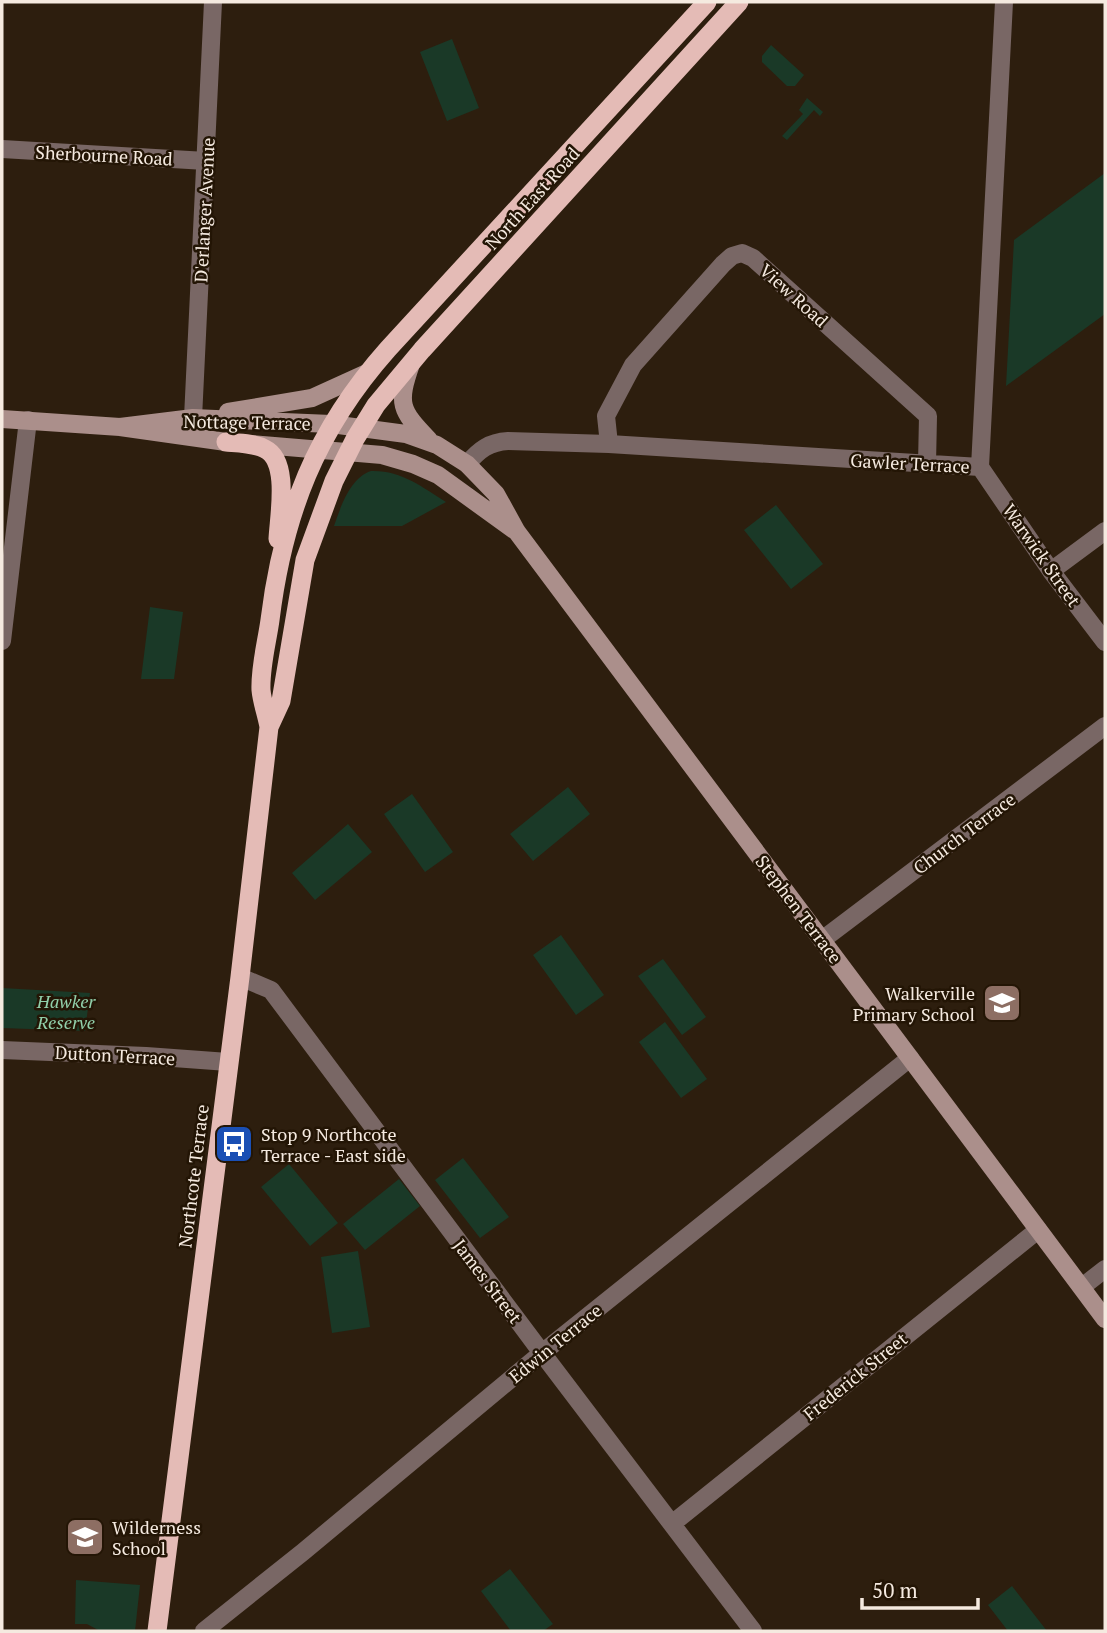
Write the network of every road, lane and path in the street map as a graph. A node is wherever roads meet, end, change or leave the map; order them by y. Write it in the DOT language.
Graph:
graph roads {
  1 [pos="213,2"];
  2 [pos="707,2"];
  3 [pos="739,2"];
  4 [pos="1004,2"];
  5 [pos="2,149"];
  6 [pos="206,161"];
  7 [pos="411,363"];
  8 [pos="367,373"];
  9 [pos="193,418"];
  10 [pos="2,419"];
  11 [pos="28,421"];
  12 [pos="331,424"];
  13 [pos="120,427"];
  14 [pos="362,428"];
  15 [pos="226,442"];
  16 [pos="432,443"];
  17 [pos="609,444"];
  18 [pos="318,448"];
  19 [pos="348,451"];
  20 [pos="467,464"];
  21 [pos="927,464"];
  22 [pos="980,467"];
  23 [pos="1105,531"];
  24 [pos="517,532"];
  25 [pos="277,568"];
  26 [pos="1051,571"];
  27 [pos="2,641"];
  28 [pos="1105,642"];
  29 [pos="1105,726"];
  30 [pos="269,727"];
  31 [pos="822,940"];
  32 [pos="240,977"];
  33 [pos="2,1050"];
  34 [pos="910,1058"];
  35 [pos="228,1062"];
  36 [pos="1038,1230"];
  37 [pos="1105,1269"];
  38 [pos="1082,1287"];
  39 [pos="1105,1319"];
  40 [pos="542,1353"];
  41 [pos="673,1523"];
  42 [pos="157,1631"];
  43 [pos="204,1631"];
  44 [pos="753,1631"];
  1 -- 6 [label="street, D'erlanger Avenue"];
  2 -- 8 [label="highway, North East Road"];
  3 -- 7 [label="highway, North East Road"];
  4 -- 22 [label="street, Gawler Terrace"];
  5 -- 6 [label="street, Sherbourne Road"];
  6 -- 9 [label="street, D'erlanger Avenue"];
  7 -- 14 [label="highway, North East Road"];
  7 -- 16 [label="main road"];
  8 -- 9 [label="main road"];
  8 -- 12 [label="highway, North East Road"];
  9 -- 12 [label="main road, Nottage Terrace"];
  9 -- 13 [label="main road, Nottage Terrace"];
  10 -- 11 [label="main road, Nottage Terrace"];
  11 -- 13 [label="main road, Nottage Terrace"];
  11 -- 27 [label="street"];
  12 -- 14 [label="main road, Nottage Terrace"];
  12 -- 18 [label="highway, North East Road"];
  13 -- 15 [label="main road, Nottage Terrace"];
  14 -- 16 [label="main road, Stephen Terrace"];
  14 -- 19 [label="highway, North East Road"];
  15 -- 18 [label="main road, Nottage Terrace"];
  15 -- 25 [label="highway"];
  16 -- 20 [label="main road, Stephen Terrace"];
  17 -- 20 [label="street, Gawler Terrace"];
  17 -- 21 [label="street, Gawler Terrace"];
  17 -- 21 [label="street, View Road"];
  18 -- 19 [label="main road, Nottage Terrace"];
  18 -- 25 [label="highway, Northcote Terrace"];
  19 -- 24 [label="main road, Stephen Terrace"];
  19 -- 30 [label="highway, Northcote Terrace"];
  20 -- 24 [label="main road, Stephen Terrace"];
  21 -- 22 [label="street, Gawler Terrace"];
  22 -- 26 [label="street, Warwick Street"];
  23 -- 26 [label="street"];
  24 -- 31 [label="main road, Stephen Terrace"];
  25 -- 30 [label="highway, Northcote Terrace"];
  26 -- 28 [label="street, Warwick Street"];
  29 -- 31 [label="street, Church Terrace"];
  30 -- 32 [label="highway, Northcote Terrace"];
  31 -- 34 [label="main road, Stephen Terrace"];
  32 -- 35 [label="highway, Northcote Terrace"];
  32 -- 40 [label="street, James Street"];
  33 -- 35 [label="street, Dutton Terrace"];
  34 -- 36 [label="main road, Stephen Terrace"];
  34 -- 40 [label="street, Edwin Terrace"];
  35 -- 42 [label="highway, Northcote Terrace"];
  36 -- 38 [label="main road, Stephen Terrace"];
  36 -- 41 [label="street, Frederick Street"];
  37 -- 38 [label="street"];
  38 -- 39 [label="main road, Stephen Terrace"];
  40 -- 41 [label="street, James Street"];
  40 -- 43 [label="street, Edwin Terrace"];
  41 -- 44 [label="street, James Street"];
}
